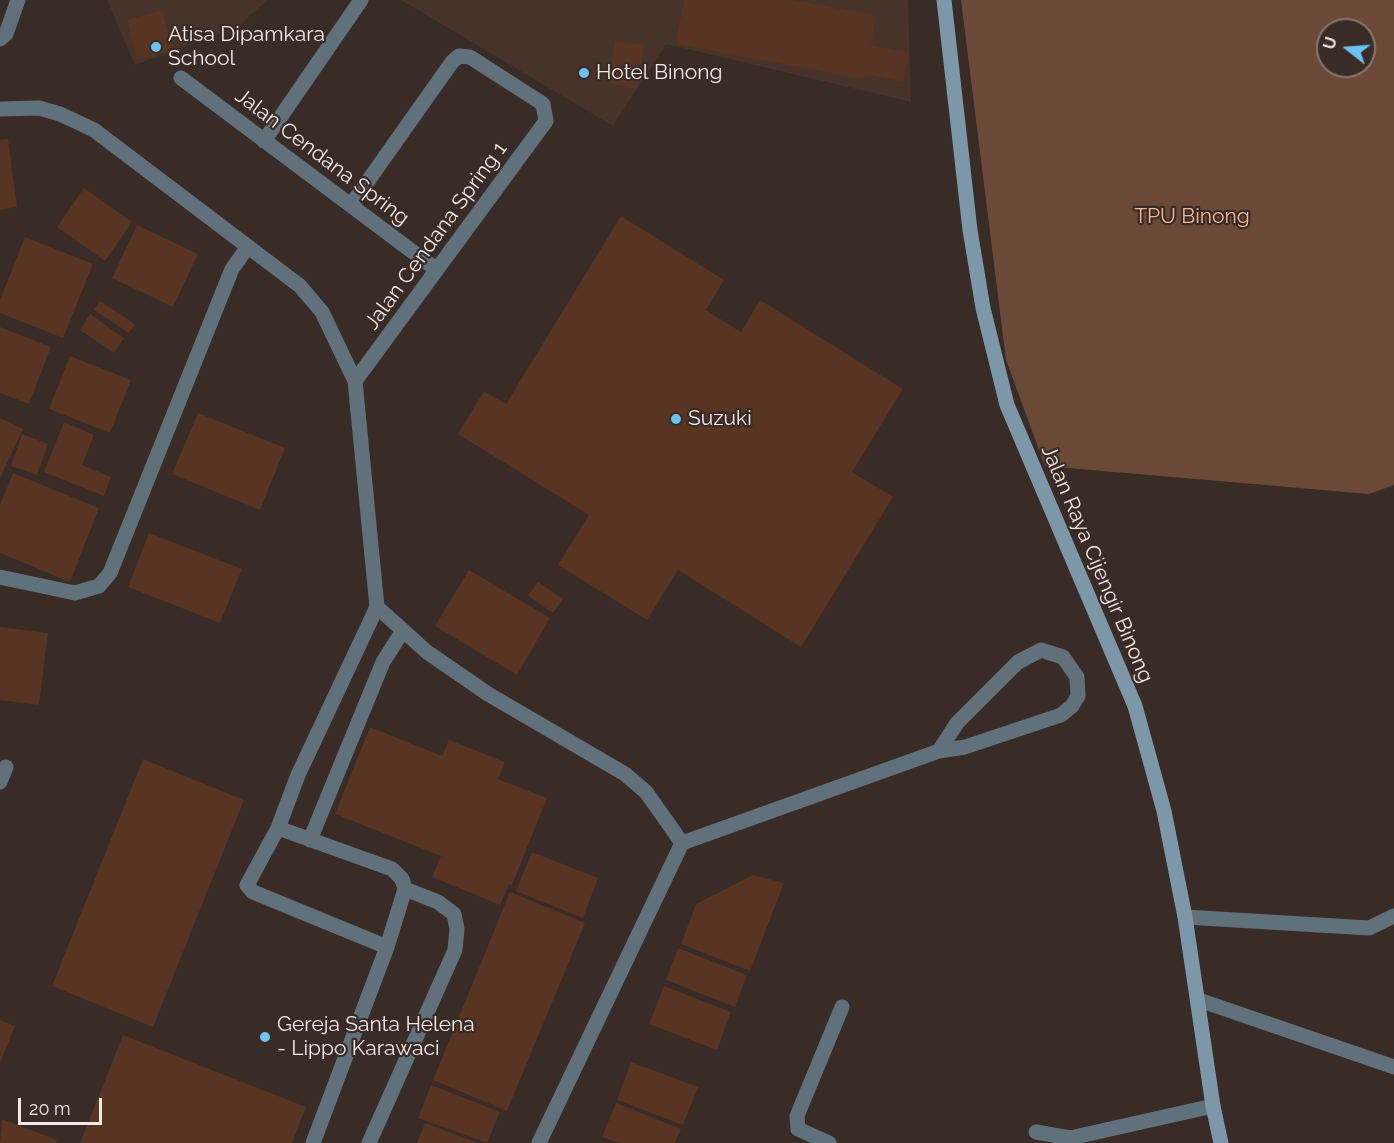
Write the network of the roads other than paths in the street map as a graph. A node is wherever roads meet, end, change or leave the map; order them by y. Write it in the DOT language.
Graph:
graph roads {
  1 [pos="18,0"];
  2 [pos="361,0"];
  3 [pos="944,0"];
  4 [pos="0,39"];
  5 [pos="181,78"];
  6 [pos="0,109"];
  7 [pos="264,141"];
  8 [pos="351,205"];
  9 [pos="248,248"];
  10 [pos="437,270"];
  11 [pos="355,381"];
  12 [pos="0,577"];
  13 [pos="377,607"];
  14 [pos="402,632"];
  15 [pos="939,752"];
  16 [pos="6,767"];
  17 [pos="0,782"];
  18 [pos="278,828"];
  19 [pos="310,840"];
  20 [pos="682,843"];
  21 [pos="405,889"];
  22 [pos="1394,916"];
  23 [pos="1185,918"];
  24 [pos="387,947"];
  25 [pos="1199,1000"];
  26 [pos="842,1007"];
  27 [pos="1394,1066"];
  28 [pos="1213,1106"];
  29 [pos="1036,1132"];
  30 [pos="313,1143"];
  31 [pos="369,1143"];
  32 [pos="539,1143"];
  33 [pos="829,1143"];
  34 [pos="1221,1143"];
  1 -- 4 [label="street"];
  2 -- 7 [label="street"];
  3 -- 23 [label="street, Jalan Raya Cijengir Binong"];
  5 -- 7 [label="street, Jalan Cendana Spring"];
  6 -- 9 [label="street"];
  7 -- 8 [label="street, Jalan Cendana Spring"];
  8 -- 10 [label="street, Jalan Cendana Spring"];
  8 -- 10 [label="street, Jalan Cendana Spring 1"];
  9 -- 11 [label="street"];
  9 -- 12 [label="street"];
  10 -- 11 [label="street, Jalan Cendana Spring 1"];
  11 -- 13 [label="street"];
  13 -- 14 [label="street"];
  13 -- 18 [label="street"];
  14 -- 19 [label="street"];
  14 -- 20 [label="street"];
  15 -- 15 [label="street"];
  15 -- 20 [label="street"];
  16 -- 17 [label="street"];
  18 -- 19 [label="street"];
  18 -- 24 [label="street"];
  19 -- 21 [label="street"];
  20 -- 32 [label="street"];
  21 -- 24 [label="street"];
  21 -- 31 [label="street"];
  22 -- 23 [label="street"];
  23 -- 25 [label="street, Jalan Raya Cijengir Binong"];
  24 -- 30 [label="street"];
  25 -- 27 [label="street"];
  25 -- 28 [label="street, Jalan Raya Cijengir Binong"];
  26 -- 33 [label="street"];
  28 -- 29 [label="street"];
  28 -- 34 [label="street, Jalan Raya Cijengir Binong"];
}
